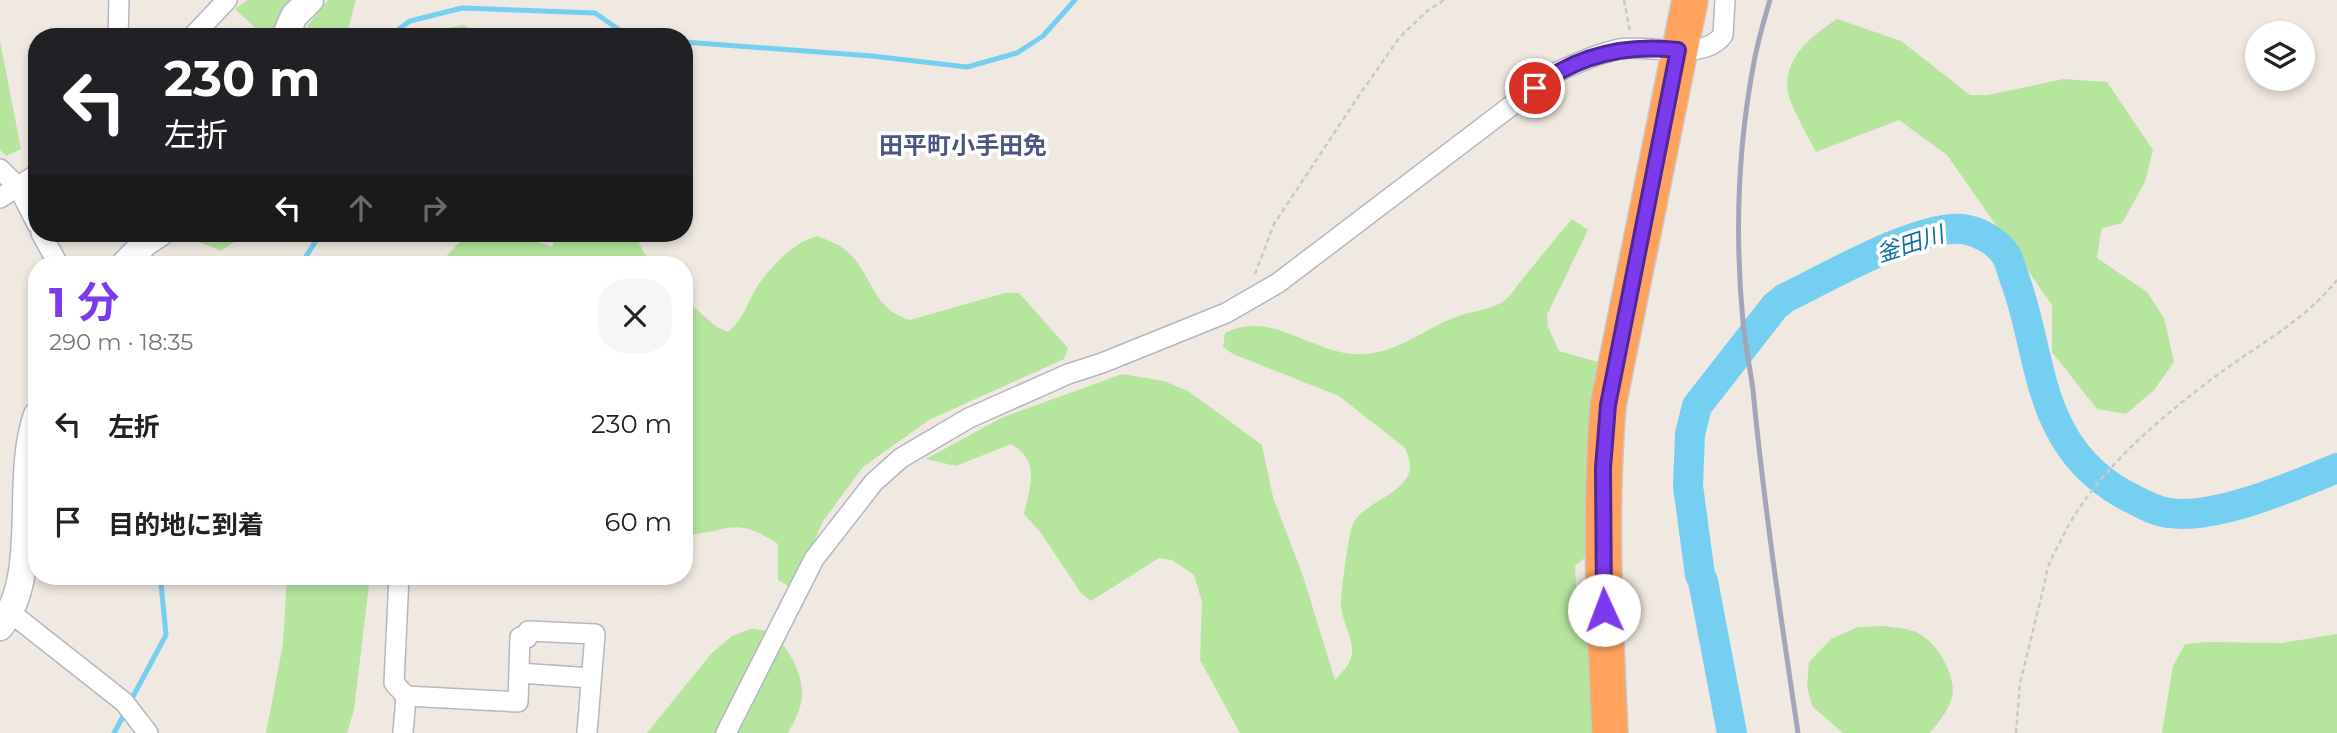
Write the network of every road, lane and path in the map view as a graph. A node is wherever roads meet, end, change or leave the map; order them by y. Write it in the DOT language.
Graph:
graph roads {
  1 [pos="119,0"];
  2 [pos="227,0"];
  3 [pos="310,0"];
  4 [pos="1444,0"];
  5 [pos="1624,0"];
  6 [pos="1689,0"];
  7 [pos="1725,0"];
  8 [pos="117,28"];
  9 [pos="201,28"];
  10 [pos="289,28"];
  11 [pos="1634,48"];
  12 [pos="1678,50"];
  13 [pos="0,169"];
  14 [pos="28,180"];
  15 [pos="18,187"];
  16 [pos="0,198"];
  17 [pos="28,206"];
  18 [pos="146,242"];
  19 [pos="133,256"];
  20 [pos="2337,280"];
  21 [pos="1244,303"];
  22 [pos="28,457"];
  23 [pos="399,585"];
  24 [pos="5,620"];
  25 [pos="519,673"];
  26 [pos="592,678"];
  27 [pos="405,696"];
  28 [pos="148,733"];
  29 [pos="403,733"];
  30 [pos="587,733"];
  31 [pos="726,733"];
  32 [pos="1610,733"];
  33 [pos="2016,733"];
  1 -- 8 [label="street"];
  2 -- 9 [label="street"];
  3 -- 10 [label="main road"];
  4 -- 21 [label="path"];
  5 -- 11 [label="path"];
  6 -- 12 [label="highway"];
  7 -- 12 [label="street"];
  11 -- 12 [label="street"];
  11 -- 21 [label="street"];
  12 -- 32 [label="highway"];
  13 -- 15 [label="street"];
  14 -- 15 [label="street"];
  15 -- 16 [label="street"];
  15 -- 17 [label="street"];
  18 -- 19 [label="main road"];
  20 -- 33 [label="path"];
  21 -- 31 [label="street"];
  22 -- 24 [label="main road"];
  23 -- 27 [label="street"];
  24 -- 28 [label="street"];
  25 -- 26 [label="street"];
  25 -- 26 [label="street"];
  25 -- 27 [label="street"];
  26 -- 30 [label="street"];
  27 -- 29 [label="street"];
}
